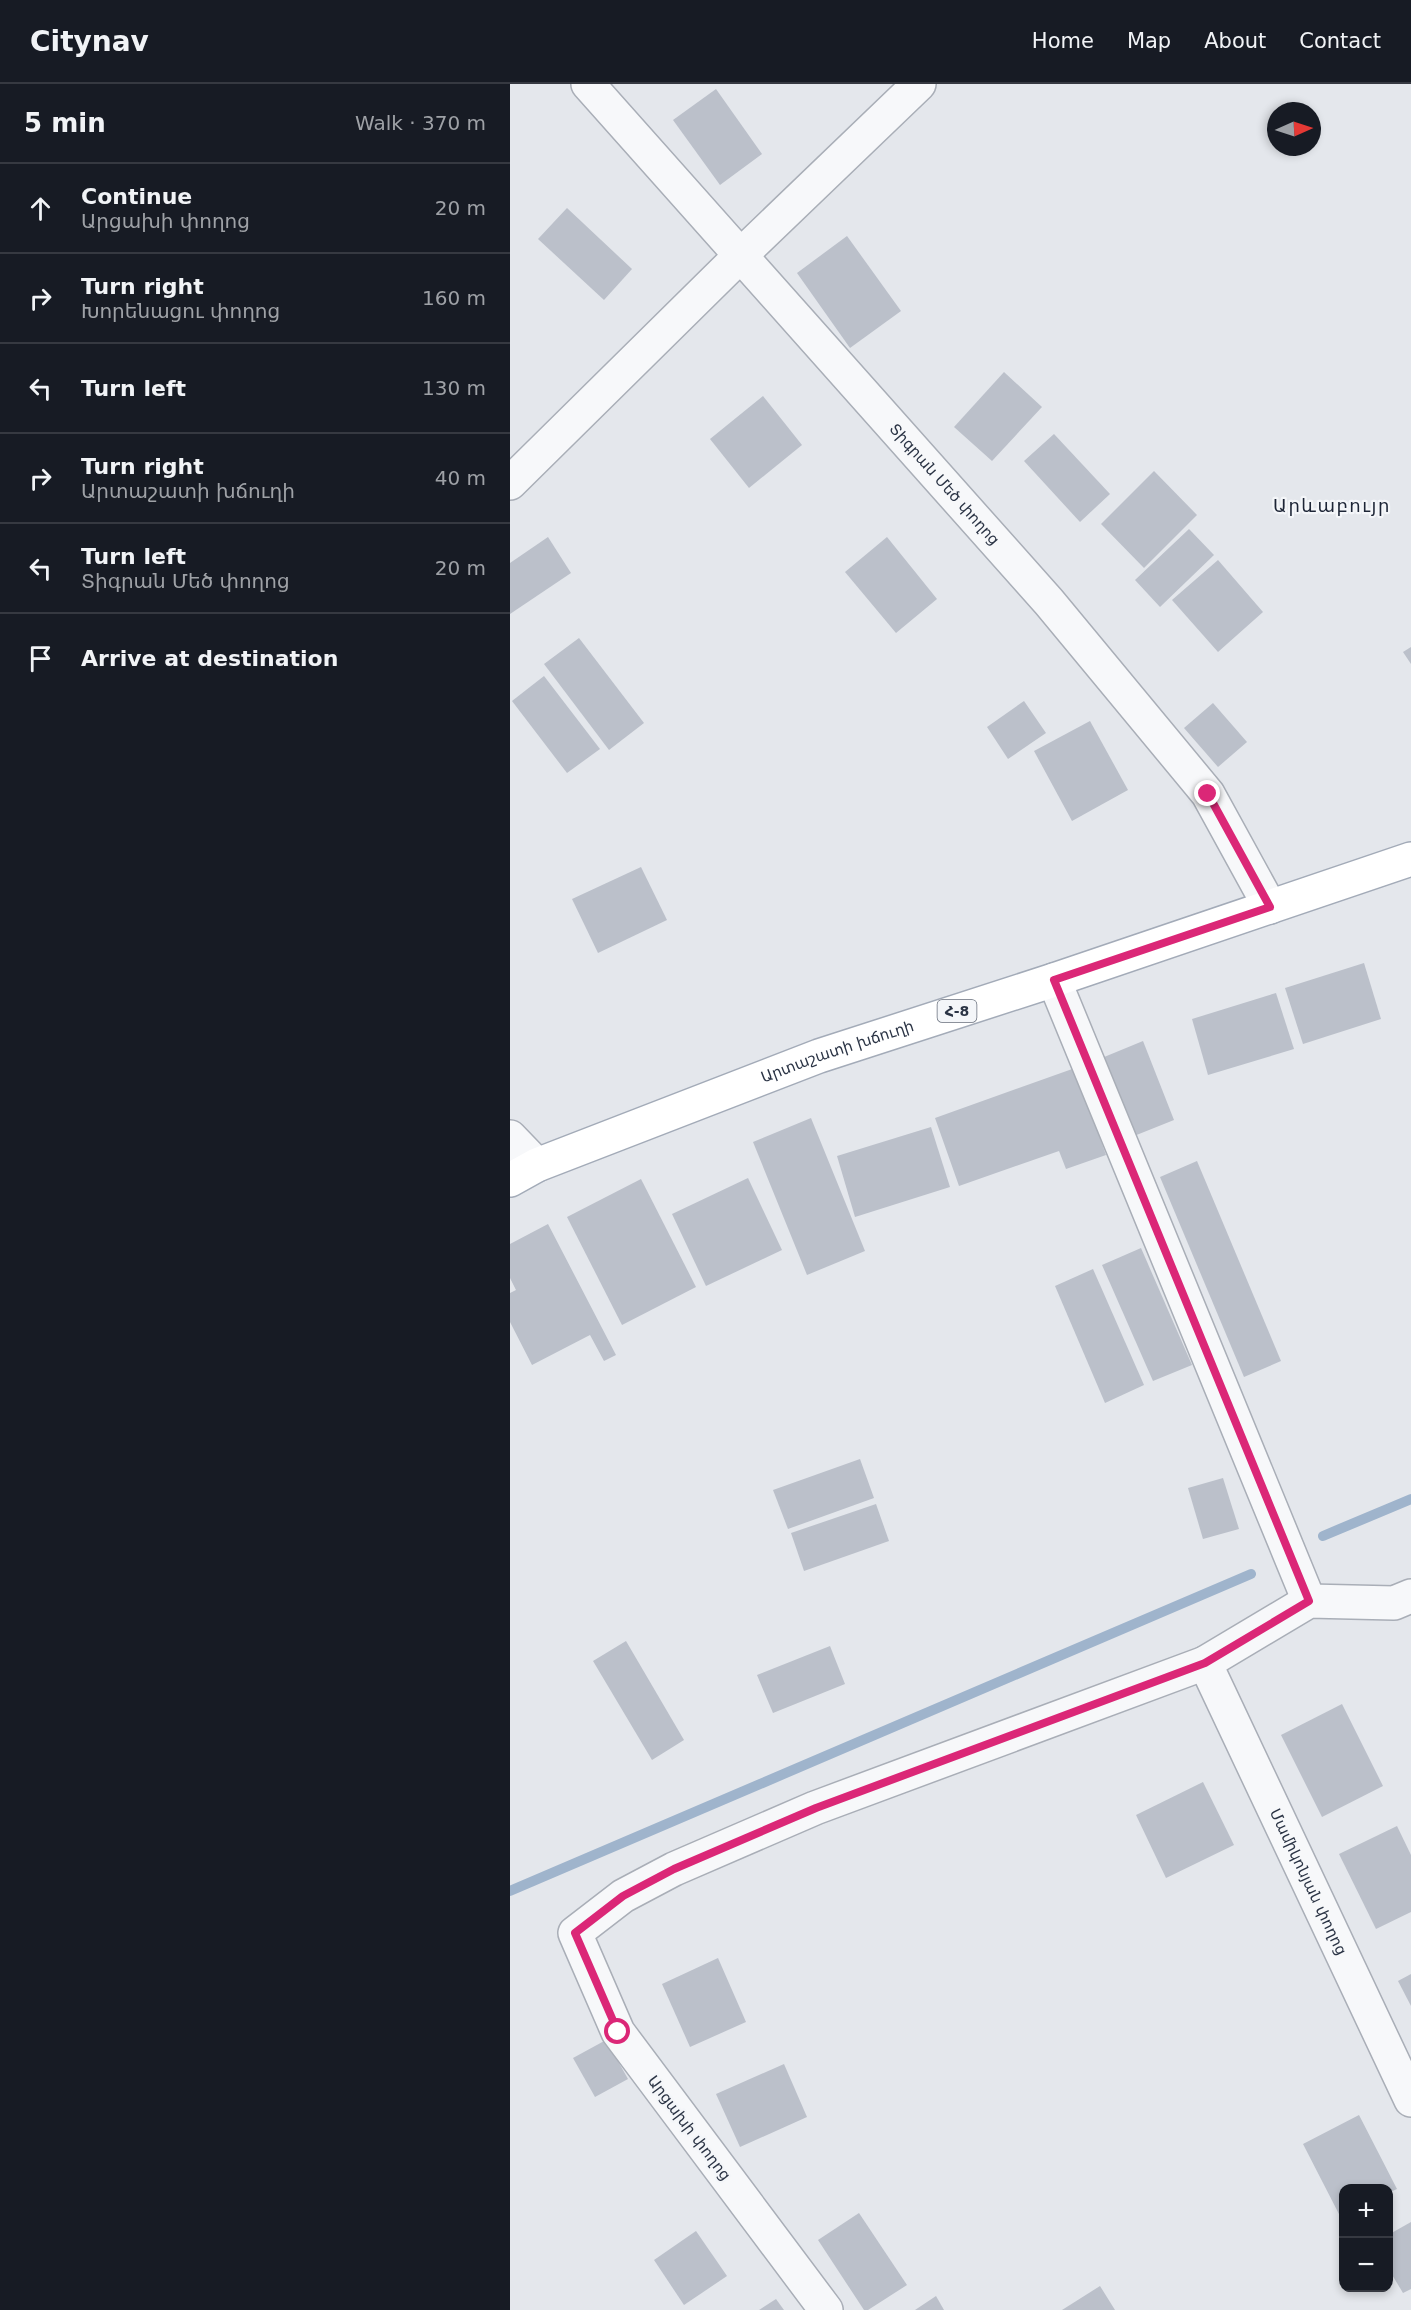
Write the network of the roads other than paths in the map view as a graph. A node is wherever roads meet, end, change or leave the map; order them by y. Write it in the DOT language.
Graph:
graph roads {
  1 [pos="588,84"];
  2 [pos="919,84"];
  3 [pos="742,254"];
  4 [pos="510,483"];
  5 [pos="1411,859"];
  6 [pos="1270,907"];
  7 [pos="1054,980"];
  8 [pos="510,1137"];
  9 [pos="524,1173"];
  10 [pos="1411,1596"];
  11 [pos="1309,1601"];
  12 [pos="1205,1663"];
  13 [pos="1411,2100"];
  14 [pos="826,2310"];
  1 -- 3 [label="street, Տիգրան Մեծ փողոց"];
  2 -- 3 [label="street"];
  3 -- 4 [label="street"];
  3 -- 6 [label="street, Տիգրան Մեծ փողոց"];
  5 -- 6 [label="main road, Արտաշատի խճուղի / Հ-8"];
  6 -- 7 [label="main road, Արտաշատի խճուղի / Հ-8"];
  7 -- 9 [label="main road, Արտաշատի խճուղի / Հ-8"];
  7 -- 11 [label="street"];
  8 -- 9 [label="street"];
  10 -- 11 [label="street"];
  11 -- 12 [label="street"];
  12 -- 13 [label="street, Մամիկոնյան փողոց"];
  12 -- 14 [label="street, Արցախի փողոց"];
}
